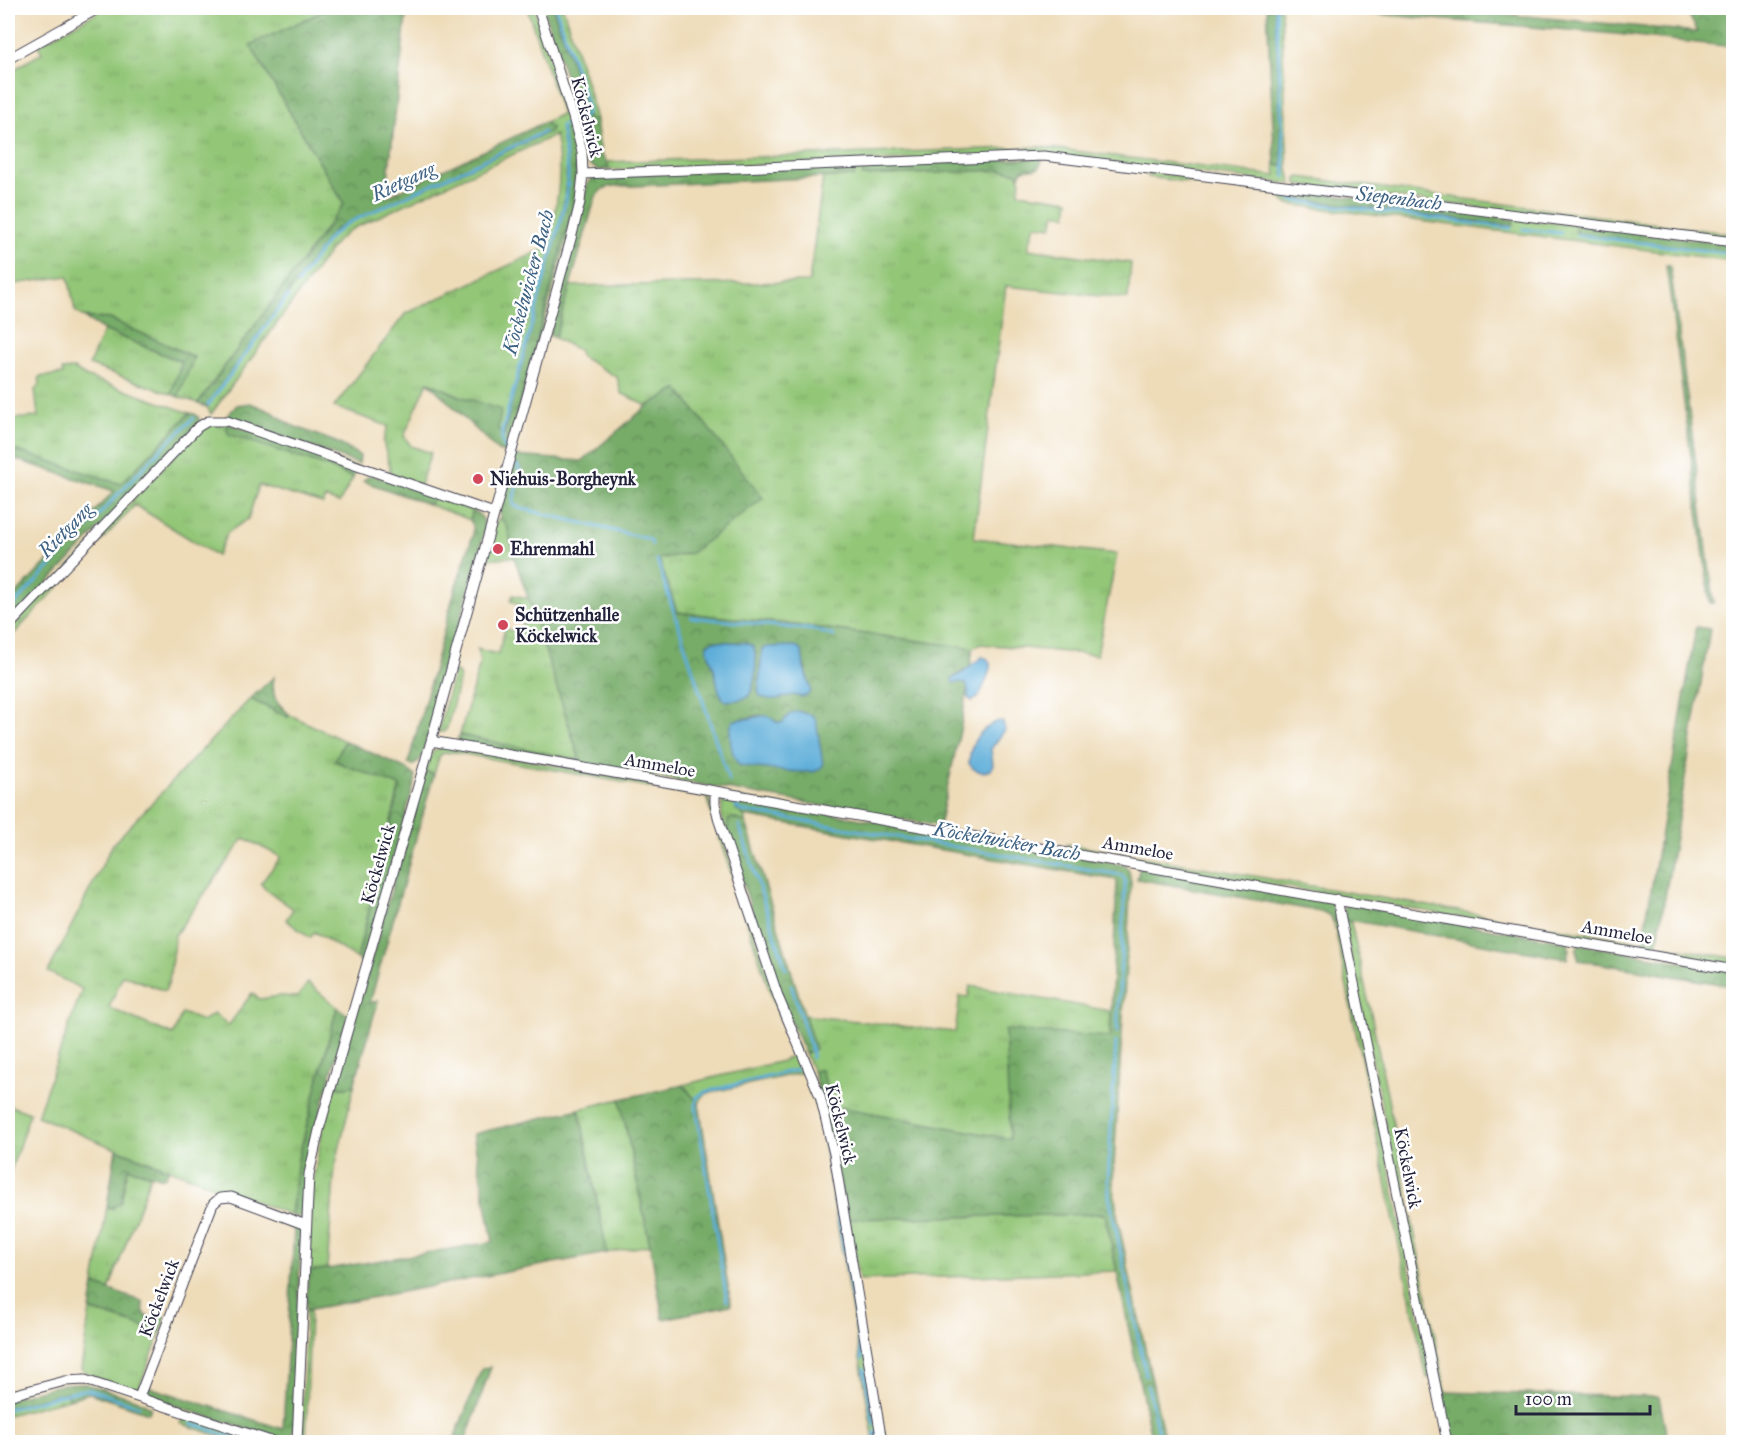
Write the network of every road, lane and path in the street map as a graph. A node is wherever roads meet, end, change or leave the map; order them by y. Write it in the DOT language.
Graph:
graph roads {
  1 [pos="99,8"];
  2 [pos="538,8"];
  3 [pos="8,59"];
  4 [pos="583,174"];
  5 [pos="1734,242"];
  6 [pos="494,513"];
  7 [pos="8,627"];
  8 [pos="431,741"];
  9 [pos="715,791"];
  10 [pos="1337,899"];
  11 [pos="1734,970"];
  12 [pos="306,1225"];
  13 [pos="8,1396"];
  14 [pos="139,1397"];
  15 [pos="274,1443"];
  16 [pos="297,1443"];
  17 [pos="882,1443"];
  18 [pos="1447,1443"];
  1 -- 3 [label="street"];
  2 -- 4 [label="street, Köckelwick"];
  4 -- 5 [label="street"];
  4 -- 6 [label="street, Köckelwick"];
  6 -- 7 [label="street"];
  6 -- 8 [label="street, Köckelwick"];
  8 -- 9 [label="street, Ammeloe"];
  8 -- 12 [label="street, Köckelwick"];
  9 -- 10 [label="street, Ammeloe"];
  9 -- 17 [label="street, Köckelwick"];
  10 -- 11 [label="street, Ammeloe"];
  10 -- 18 [label="street, Köckelwick"];
  12 -- 14 [label="street, Köckelwick"];
  12 -- 16 [label="street, Köckelwick"];
  13 -- 14 [label="street"];
  14 -- 15 [label="street"];
}
